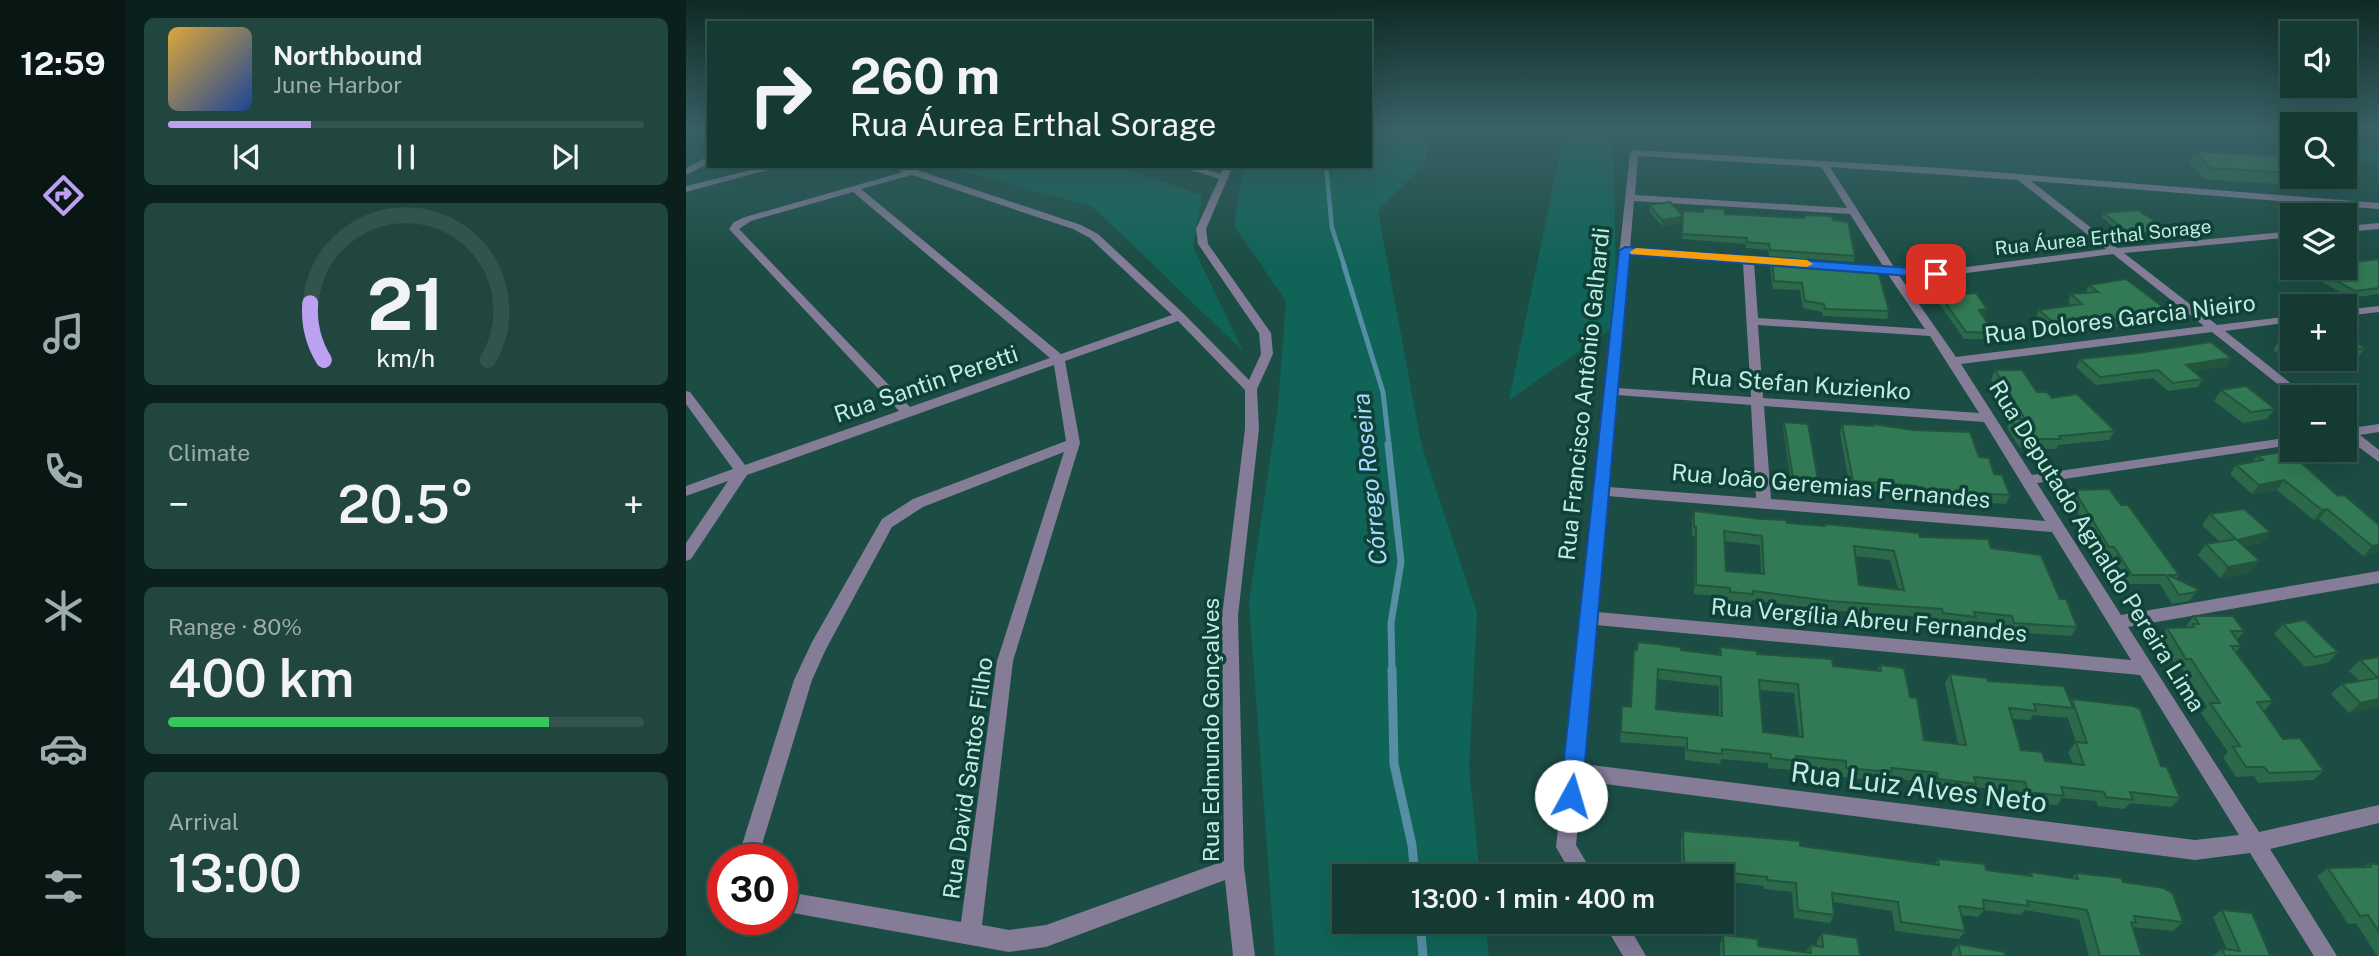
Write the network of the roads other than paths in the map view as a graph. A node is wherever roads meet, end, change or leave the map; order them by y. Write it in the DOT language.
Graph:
graph roads {
  1 [pos="752,173"];
  2 [pos="909,173"];
  3 [pos="913,173"];
  4 [pos="1206,173"];
  5 [pos="1225,173"];
  6 [pos="1632,173"];
  7 [pos="1829,173"];
  8 [pos="1954,173"];
  9 [pos="686,174"];
  10 [pos="1222,177"];
  11 [pos="2020,177"];
  12 [pos="689,188"];
  13 [pos="854,188"];
  14 [pos="1630,198"];
  15 [pos="2379,206"];
  16 [pos="1854,211"];
  17 [pos="2379,226"];
  18 [pos="2357,228"];
  19 [pos="2280,235"];
  20 [pos="1625,251"];
  21 [pos="2115,251"];
  22 [pos="1748,260"];
  23 [pos="1803,263"];
  24 [pos="1831,265"];
  25 [pos="1891,271"];
  26 [pos="2379,309"];
  27 [pos="2357,312"];
  28 [pos="1180,316"];
  29 [pos="1754,321"];
  30 [pos="2280,321"];
  31 [pos="2214,329"];
  32 [pos="1936,333"];
  33 [pos="1059,359"];
  34 [pos="1953,360"];
  35 [pos="2286,385"];
  36 [pos="1251,389"];
  37 [pos="1611,391"];
  38 [pos="688,401"];
  39 [pos="1755,402"];
  40 [pos="908,412"];
  41 [pos="1989,418"];
  42 [pos="2379,428"];
  43 [pos="2357,431"];
  44 [pos="2357,440"];
  45 [pos="1073,443"];
  46 [pos="2280,443"];
  47 [pos="2379,457"];
  48 [pos="742,471"];
  49 [pos="2028,480"];
  50 [pos="686,491"];
  51 [pos="1601,491"];
  52 [pos="1763,504"];
  53 [pos="2057,527"];
  54 [pos="686,555"];
  55 [pos="2379,577"];
  56 [pos="1588,618"];
  57 [pos="2117,622"];
  58 [pos="2145,668"];
  59 [pos="1573,771"];
  60 [pos="2379,814"];
  61 [pos="2257,842"];
  62 [pos="752,844"];
  63 [pos="1577,864"];
  64 [pos="1234,867"];
  65 [pos="798,904"];
  66 [pos="1621,934"];
  67 [pos="970,935"];
  68 [pos="1244,956"];
  69 [pos="1635,956"];
  70 [pos="2326,956"];
  1 -- 12 [label="street"];
  2 -- 13 [label="street"];
  3 -- 28 [label="street"];
  4 -- 10 [label="street"];
  5 -- 10 [label="street"];
  6 -- 14 [label="street, Rua Francisco Antônio Galhardi"];
  7 -- 16 [label="street, Rua Deputado Agnaldo Pereira Lima"];
  8 -- 11 [label="street, Rua Francisco Antônio Galhardi"];
  9 -- 12 [label="street"];
  10 -- 36 [label="street"];
  11 -- 15 [label="street, Rua Francisco Antônio Galhardi"];
  11 -- 21 [label="street"];
  13 -- 33 [label="street"];
  13 -- 40 [label="street"];
  14 -- 16 [label="street"];
  14 -- 20 [label="street, Rua Francisco Antônio Galhardi"];
  16 -- 25 [label="street, Rua Deputado Agnaldo Pereira Lima"];
  17 -- 18 [label="street"];
  19 -- 21 [label="street, Rua Áurea Erthal Sorage"];
  20 -- 22 [label="street"];
  20 -- 37 [label="street, Rua Francisco Antônio Galhardi"];
  21 -- 25 [label="street, Rua Áurea Erthal Sorage"];
  21 -- 31 [label="street"];
  22 -- 23 [label="street"];
  22 -- 29 [label="street"];
  24 -- 25 [label="street, Rua Áurea Erthal Sorage"];
  25 -- 32 [label="street, Rua Deputado Agnaldo Pereira Lima"];
  26 -- 27 [label="street"];
  28 -- 33 [label="street, Rua Santin Peretti"];
  28 -- 36 [label="street"];
  29 -- 32 [label="street"];
  29 -- 39 [label="street"];
  30 -- 31 [label="street, Rua Dolores Garcia Nieiro"];
  31 -- 34 [label="street, Rua Dolores Garcia Nieiro"];
  31 -- 35 [label="street"];
  32 -- 34 [label="street, Rua Deputado Agnaldo Pereira Lima"];
  33 -- 40 [label="street, Rua Santin Peretti"];
  33 -- 45 [label="street, Rua David Santos Filho"];
  34 -- 41 [label="street, Rua Deputado Agnaldo Pereira Lima"];
  36 -- 64 [label="street, Rua Edmundo Gonçalves"];
  37 -- 39 [label="street, Rua Stefan Kuzienko"];
  37 -- 51 [label="street, Rua Francisco Antônio Galhardi"];
  38 -- 48 [label="street"];
  39 -- 41 [label="street, Rua Stefan Kuzienko"];
  39 -- 52 [label="street"];
  40 -- 48 [label="street, Rua Santin Peretti"];
  41 -- 49 [label="street, Rua Deputado Agnaldo Pereira Lima"];
  42 -- 43 [label="street"];
  44 -- 47 [label="street"];
  45 -- 62 [label="street"];
  45 -- 67 [label="street, Rua David Santos Filho"];
  46 -- 49 [label="street"];
  48 -- 50 [label="street, Rua Santin Peretti"];
  48 -- 54 [label="street"];
  49 -- 53 [label="street, Rua Deputado Agnaldo Pereira Lima"];
  51 -- 52 [label="street, Rua João Geremias Fernandes"];
  51 -- 56 [label="street, Rua Francisco Antônio Galhardi"];
  52 -- 53 [label="street, Rua João Geremias Fernandes"];
  53 -- 57 [label="street, Rua Deputado Agnaldo Pereira Lima"];
  55 -- 57 [label="street"];
  56 -- 58 [label="street, Rua Vergília Abreu Fernandes"];
  56 -- 59 [label="street, Rua Francisco Antônio Galhardi"];
  57 -- 58 [label="street, Rua Deputado Agnaldo Pereira Lima"];
  58 -- 61 [label="street, Rua Deputado Agnaldo Pereira Lima"];
  59 -- 61 [label="street, Rua Luiz Alves Neto"];
  59 -- 63 [label="street, Rua Francisco Antônio Galhardi"];
  60 -- 61 [label="street, Rua Luiz Alves Neto"];
  61 -- 70 [label="street, Rua Deputado Agnaldo Pereira Lima"];
  64 -- 67 [label="street"];
  64 -- 68 [label="street, Rua Edmundo Gonçalves"];
  65 -- 67 [label="street"];
  66 -- 69 [label="street"];
}
